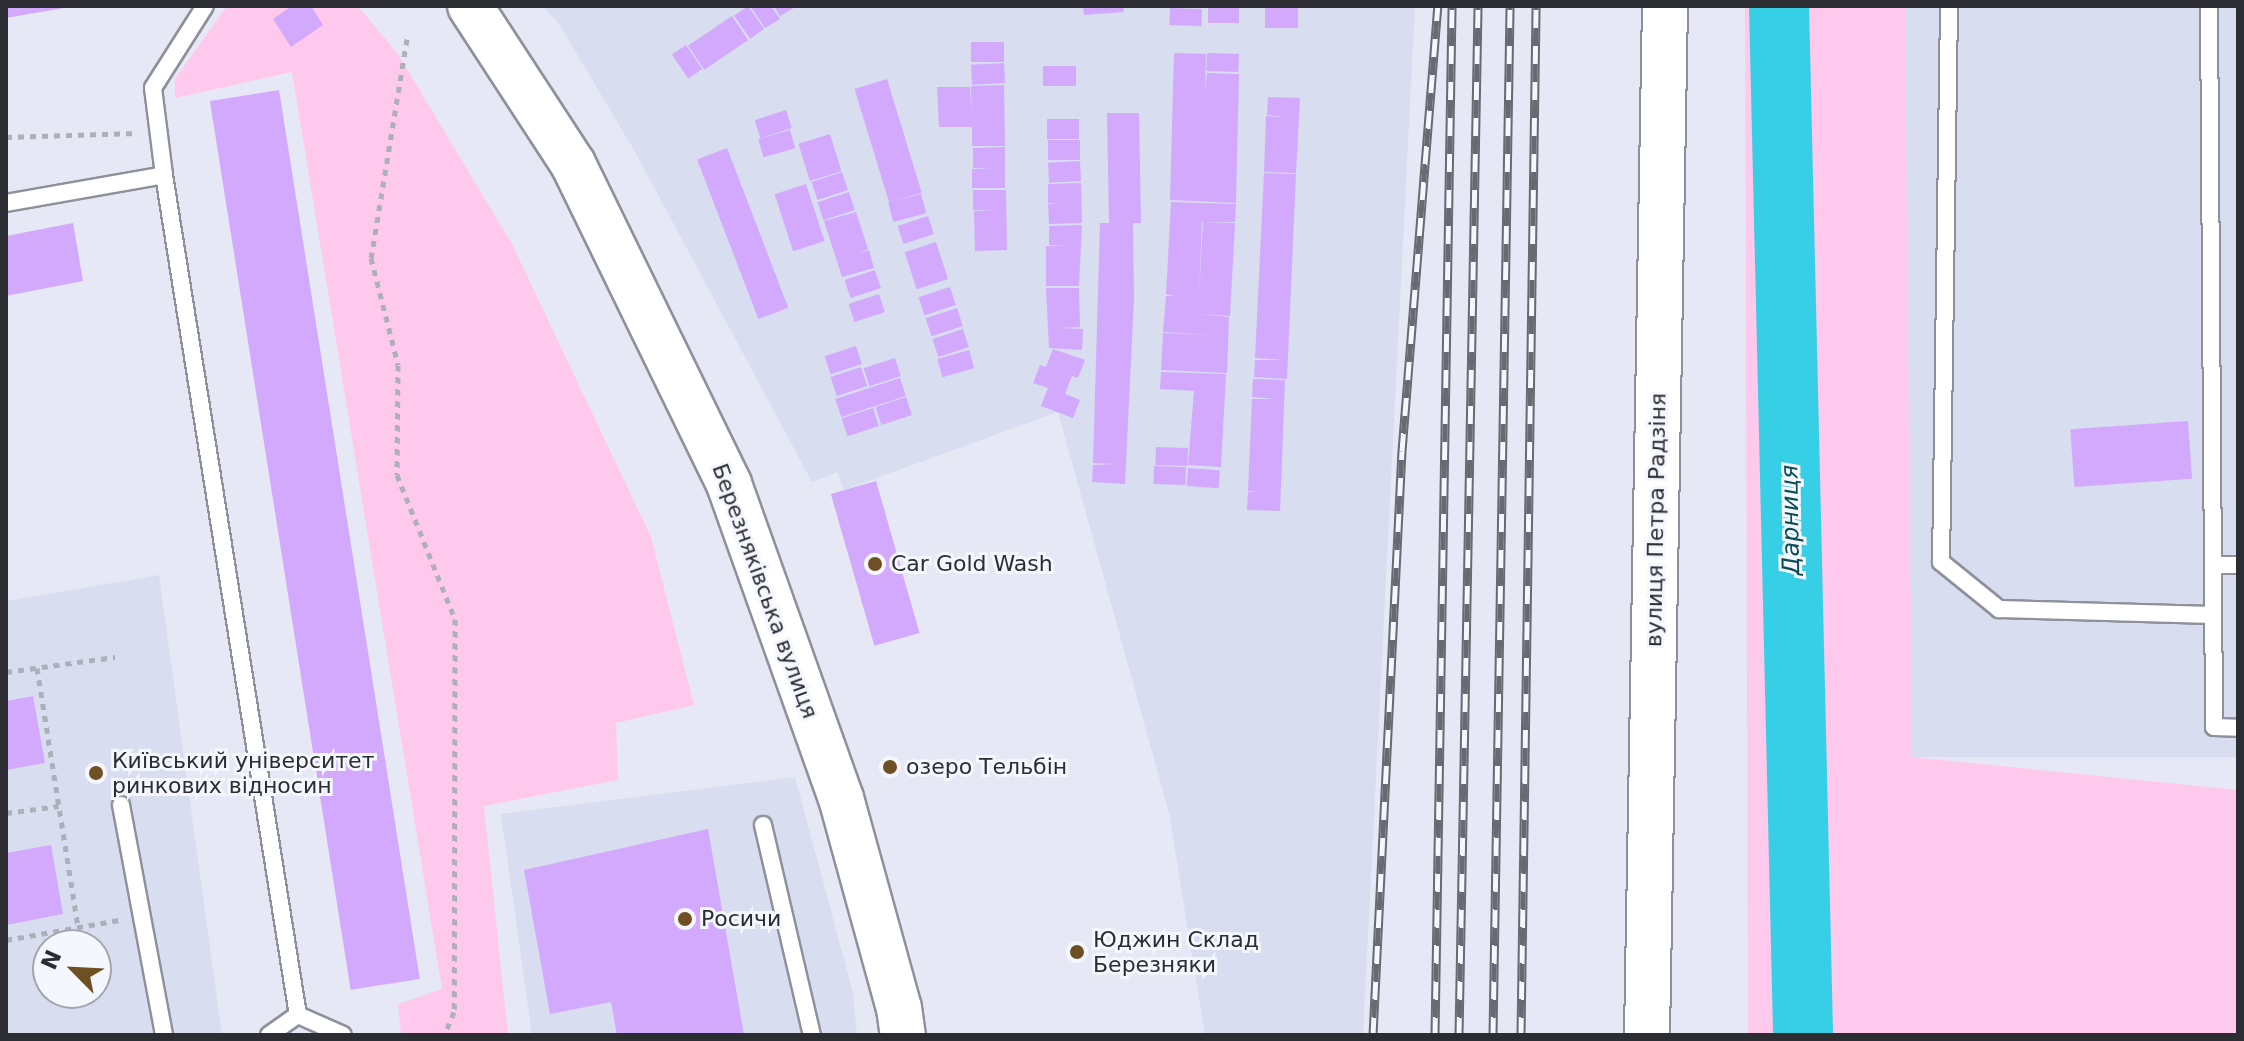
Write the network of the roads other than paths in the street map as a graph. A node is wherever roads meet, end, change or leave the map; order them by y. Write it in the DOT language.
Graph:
graph roads {
  1 [pos="205,6"];
  2 [pos="470,6"];
  3 [pos="1665,6"];
  4 [pos="1949,6"];
  5 [pos="2209,6"];
  6 [pos="164,175"];
  7 [pos="6,203"];
  8 [pos="2213,565"];
  9 [pos="2238,565"];
  10 [pos="2213,615"];
  11 [pos="2238,728"];
  12 [pos="121,805"];
  13 [pos="763,825"];
  14 [pos="298,1015"];
  15 [pos="164,1035"];
  16 [pos="269,1035"];
  17 [pos="343,1035"];
  18 [pos="812,1035"];
  19 [pos="903,1035"];
  20 [pos="1647,1035"];
  1 -- 6 [label="lane"];
  2 -- 19 [label="street, Березняківська вулиця"];
  3 -- 20 [label="street, вулиця Петра Радзіня"];
  4 -- 10 [label="lane"];
  5 -- 8 [label="lane"];
  6 -- 7 [label="lane"];
  6 -- 14 [label="lane"];
  8 -- 9 [label="lane"];
  8 -- 10 [label="lane"];
  10 -- 11 [label="lane"];
  12 -- 15 [label="lane"];
  13 -- 18 [label="lane"];
  14 -- 16 [label="lane"];
  14 -- 17 [label="lane"];
}
